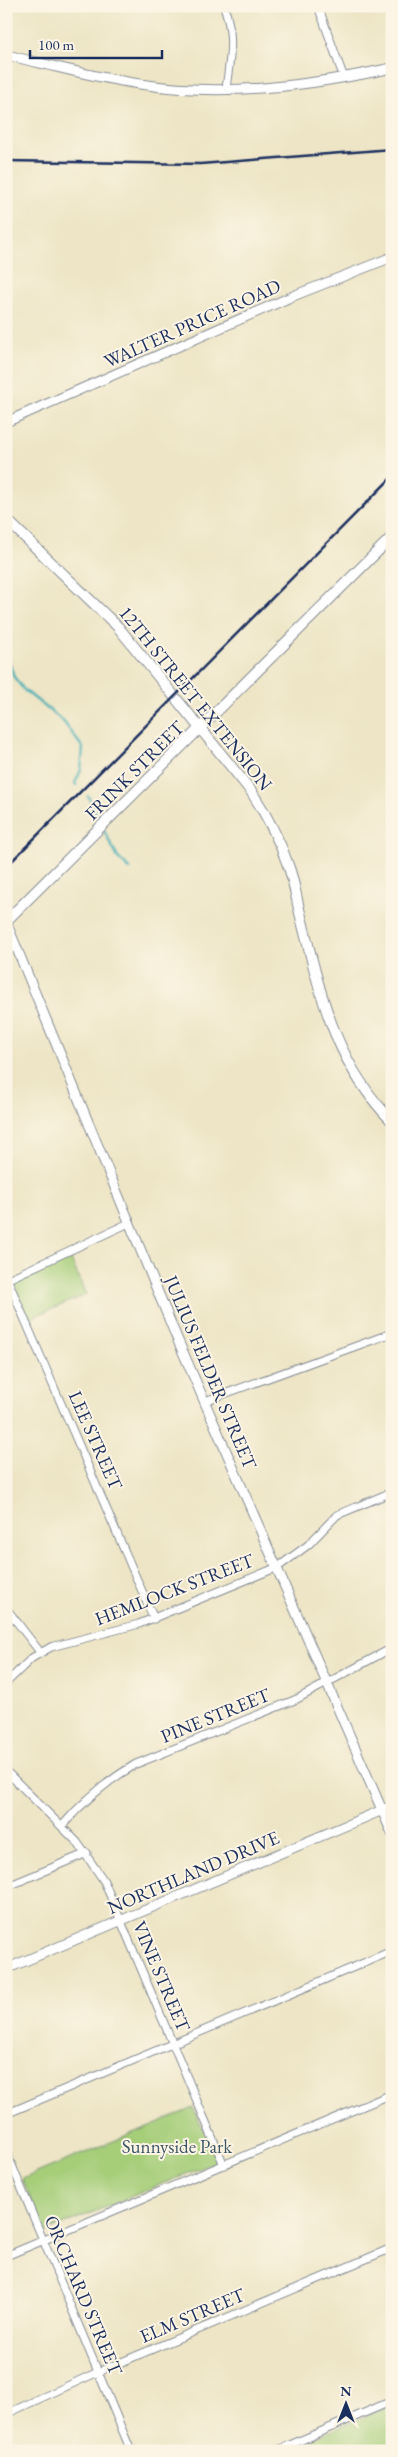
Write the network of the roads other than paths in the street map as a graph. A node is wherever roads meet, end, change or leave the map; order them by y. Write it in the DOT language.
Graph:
graph roads {
  1 [pos="224,6"];
  2 [pos="318,6"];
  3 [pos="6,55"];
  4 [pos="392,68"];
  5 [pos="344,78"];
  6 [pos="226,89"];
  7 [pos="392,257"];
  8 [pos="6,422"];
  9 [pos="6,519"];
  10 [pos="392,537"];
  11 [pos="200,728"];
  12 [pos="6,921"];
  13 [pos="392,1121"];
  14 [pos="129,1223"];
  15 [pos="7,1278"];
  16 [pos="392,1333"];
  17 [pos="205,1401"];
  18 [pos="392,1492"];
  19 [pos="278,1567"];
  20 [pos="6,1608"];
  21 [pos="154,1619"];
  22 [pos="392,1648"];
  23 [pos="40,1652"];
  24 [pos="6,1683"];
  25 [pos="327,1683"];
  26 [pos="6,1771"];
  27 [pos="392,1806"];
  28 [pos="382,1810"];
  29 [pos="62,1826"];
  30 [pos="392,1833"];
  31 [pos="87,1853"];
  32 [pos="6,1888"];
  33 [pos="121,1920"];
  34 [pos="392,1952"];
  35 [pos="6,1968"];
  36 [pos="172,2044"];
  37 [pos="392,2094"];
  38 [pos="6,2114"];
  39 [pos="6,2151"];
  40 [pos="224,2165"];
  41 [pos="44,2241"];
  42 [pos="392,2248"];
  43 [pos="6,2256"];
  44 [pos="98,2372"];
  45 [pos="392,2401"];
  46 [pos="6,2414"];
  47 [pos="131,2451"];
  48 [pos="276,2451"];
  1 -- 6 [label="street"];
  2 -- 5 [label="street"];
  3 -- 6 [label="street"];
  4 -- 5 [label="street"];
  5 -- 6 [label="street"];
  7 -- 8 [label="street, WALTER PRICE ROAD"];
  9 -- 11 [label="main road, 12TH STREET EXTENSION"];
  10 -- 11 [label="main road, FRINK STREET"];
  11 -- 12 [label="main road, FRINK STREET"];
  11 -- 13 [label="main road, 12TH STREET EXTENSION"];
  12 -- 14 [label="street, JULIUS FELDER STREET"];
  14 -- 15 [label="street"];
  14 -- 17 [label="street, JULIUS FELDER STREET"];
  15 -- 21 [label="street, LEE STREET"];
  16 -- 17 [label="street"];
  17 -- 19 [label="street, JULIUS FELDER STREET"];
  18 -- 19 [label="street, HEMLOCK STREET"];
  19 -- 21 [label="street, HEMLOCK STREET"];
  19 -- 25 [label="street, JULIUS FELDER STREET"];
  20 -- 23 [label="street"];
  21 -- 23 [label="street, HEMLOCK STREET"];
  22 -- 25 [label="street, PINE STREET"];
  23 -- 24 [label="street, HEMLOCK STREET"];
  25 -- 28 [label="street, JULIUS FELDER STREET"];
  25 -- 29 [label="street, PINE STREET"];
  26 -- 29 [label="street, VINE STREET"];
  27 -- 28 [label="street, NORTHLAND DRIVE"];
  28 -- 30 [label="street, JULIUS FELDER STREET"];
  28 -- 33 [label="street, NORTHLAND DRIVE"];
  29 -- 31 [label="street, VINE STREET"];
  31 -- 32 [label="street"];
  31 -- 33 [label="street, VINE STREET"];
  33 -- 35 [label="street, NORTHLAND DRIVE"];
  33 -- 36 [label="street, VINE STREET"];
  34 -- 36 [label="street"];
  36 -- 38 [label="street"];
  36 -- 40 [label="street, VINE STREET"];
  37 -- 40 [label="street"];
  39 -- 41 [label="street, ORCHARD STREET"];
  40 -- 41 [label="street"];
  41 -- 43 [label="street"];
  41 -- 44 [label="street, ORCHARD STREET"];
  42 -- 44 [label="street, ELM STREET"];
  44 -- 46 [label="street, ELM STREET"];
  44 -- 47 [label="street, ORCHARD STREET"];
  45 -- 48 [label="street"];
}
